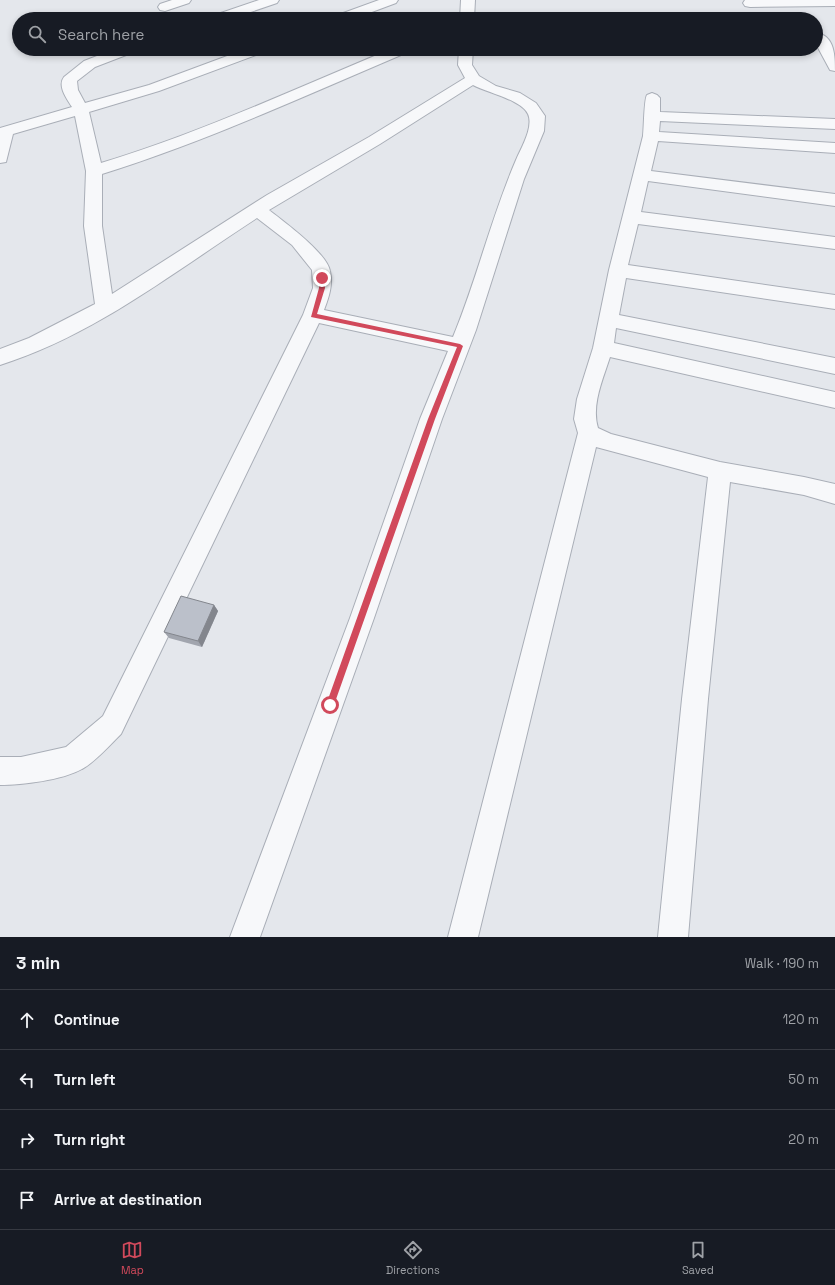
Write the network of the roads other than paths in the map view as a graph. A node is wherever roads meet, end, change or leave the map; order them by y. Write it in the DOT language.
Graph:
graph roads {
  1 [pos="184,0"];
  2 [pos="272,0"];
  3 [pos="391,0"];
  4 [pos="468,0"];
  5 [pos="835,2"];
  6 [pos="751,6"];
  7 [pos="164,7"];
  8 [pos="237,12"];
  9 [pos="359,12"];
  10 [pos="467,12"];
  11 [pos="823,37"];
  12 [pos="835,37"];
  13 [pos="823,44"];
  14 [pos="109,56"];
  15 [pos="240,56"];
  16 [pos="386,56"];
  17 [pos="466,56"];
  18 [pos="835,67"];
  19 [pos="473,79"];
  20 [pos="81,110"];
  21 [pos="835,124"];
  22 [pos="3,133"];
  23 [pos="651,136"];
  24 [pos="835,148"];
  25 [pos="0,158"];
  26 [pos="94,171"];
  27 [pos="642,175"];
  28 [pos="835,200"];
  29 [pos="257,210"];
  30 [pos="632,217"];
  31 [pos="835,244"];
  32 [pos="618,270"];
  33 [pos="835,302"];
  34 [pos="105,306"];
  35 [pos="313,315"];
  36 [pos="610,320"];
  37 [pos="460,346"];
  38 [pos="603,348"];
  39 [pos="0,357"];
  40 [pos="835,366"];
  41 [pos="835,400"];
  42 [pos="589,433"];
  43 [pos="720,472"];
  44 [pos="835,494"];
  45 [pos="0,771"];
  46 [pos="245,937"];
  47 [pos="463,937"];
  48 [pos="673,937"];
  1 -- 7 [label="street"];
  2 -- 8 [label="street"];
  3 -- 9 [label="street"];
  4 -- 10 [label="street"];
  5 -- 6 [label="street"];
  11 -- 12 [label="street"];
  13 -- 18 [label="street"];
  14 -- 20 [label="street"];
  15 -- 20 [label="street"];
  16 -- 26 [label="street"];
  17 -- 19 [label="street"];
  19 -- 29 [label="street"];
  19 -- 37 [label="street"];
  20 -- 22 [label="street"];
  20 -- 26 [label="street"];
  21 -- 23 [label="street"];
  22 -- 25 [label="street"];
  23 -- 24 [label="street"];
  23 -- 27 [label="street"];
  26 -- 34 [label="street"];
  27 -- 28 [label="street"];
  27 -- 30 [label="street"];
  29 -- 34 [label="street"];
  29 -- 35 [label="street"];
  30 -- 31 [label="street"];
  30 -- 32 [label="street"];
  32 -- 33 [label="street"];
  32 -- 36 [label="street"];
  34 -- 39 [label="street"];
  35 -- 37 [label="street"];
  35 -- 45 [label="street"];
  36 -- 38 [label="street"];
  36 -- 40 [label="street"];
  37 -- 46 [label="street"];
  38 -- 41 [label="street"];
  38 -- 42 [label="street"];
  42 -- 43 [label="street"];
  42 -- 47 [label="street"];
  43 -- 44 [label="street"];
  43 -- 48 [label="street"];
}
